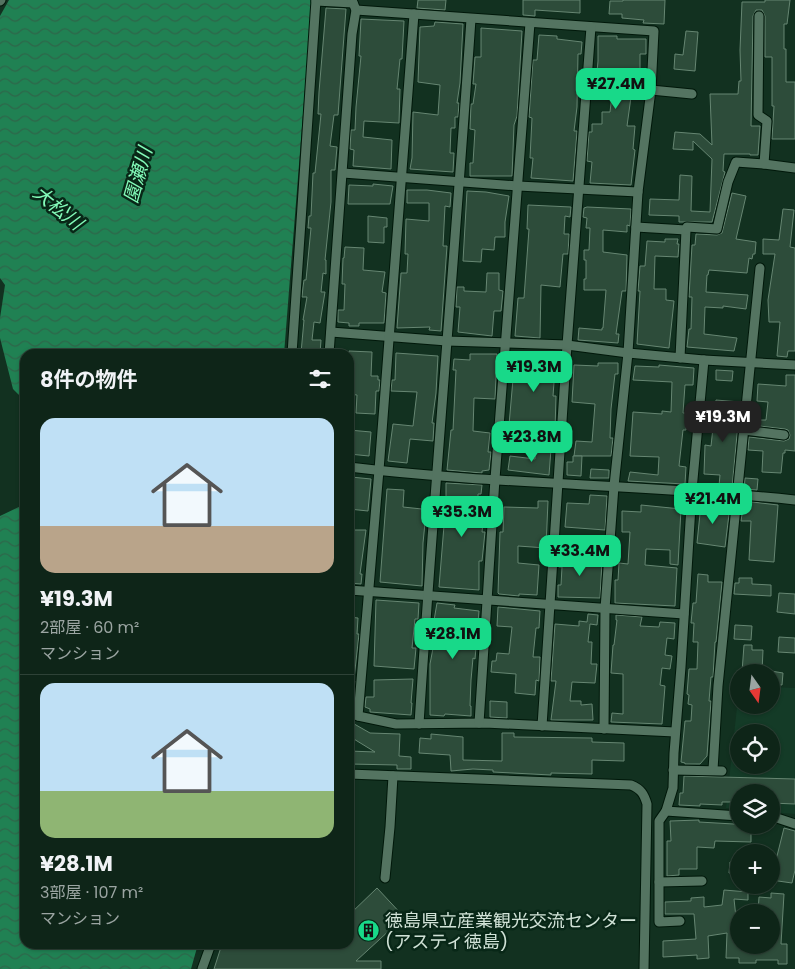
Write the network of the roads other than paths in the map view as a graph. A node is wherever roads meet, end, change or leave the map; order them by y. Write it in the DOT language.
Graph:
graph roads {
  1 [pos="316,0"];
  2 [pos="354,4"];
  3 [pos="414,14"];
  4 [pos="759,16"];
  5 [pos="471,19"];
  6 [pos="530,23"];
  7 [pos="591,27"];
  8 [pos="651,90"];
  9 [pos="692,94"];
  10 [pos="764,164"];
  11 [pos="795,168"];
  12 [pos="343,173"];
  13 [pos="401,177"];
  14 [pos="460,182"];
  15 [pos="518,186"];
  16 [pos="580,189"];
  17 [pos="638,192"];
  18 [pos="636,227"];
  19 [pos="686,230"];
  20 [pos="760,268"];
  21 [pos="331,332"];
  22 [pos="388,337"];
  23 [pos="447,341"];
  24 [pos="505,344"];
  25 [pos="567,345"];
  26 [pos="292,349"];
  27 [pos="330,349"];
  28 [pos="628,353"];
  29 [pos="680,358"];
  30 [pos="704,360"];
  31 [pos="751,362"];
  32 [pos="795,365"];
  33 [pos="744,430"];
  34 [pos="784,435"];
  35 [pos="354,468"];
  36 [pos="379,470"];
  37 [pos="437,476"];
  38 [pos="495,479"];
  39 [pos="558,482"];
  40 [pos="614,486"];
  41 [pos="692,490"];
  42 [pos="738,494"];
  43 [pos="795,500"];
  44 [pos="354,590"];
  45 [pos="368,591"];
  46 [pos="427,596"];
  47 [pos="488,600"];
  48 [pos="549,604"];
  49 [pos="605,609"];
  50 [pos="684,614"];
  51 [pos="354,713"];
  52 [pos="358,716"];
  53 [pos="479,723"];
  54 [pos="419,724"];
  55 [pos="542,726"];
  56 [pos="604,729"];
  57 [pos="675,732"];
  58 [pos="673,770"];
  59 [pos="354,774"];
  60 [pos="393,776"];
  61 [pos="666,811"];
  62 [pos="730,815"];
  63 [pos="780,819"];
  64 [pos="795,824"];
  65 [pos="385,878"];
  66 [pos="702,881"];
  67 [pos="659,882"];
  68 [pos="680,921"];
  69 [pos="209,949"];
  70 [pos="202,969"];
  71 [pos="644,969"];
  1 -- 2 [label="street"];
  1 -- 26 [label="street"];
  2 -- 3 [label="street"];
  2 -- 12 [label="street"];
  3 -- 5 [label="street"];
  3 -- 13 [label="street"];
  4 -- 10 [label="street"];
  5 -- 6 [label="street"];
  5 -- 14 [label="street"];
  6 -- 7 [label="street"];
  6 -- 15 [label="street"];
  7 -- 8 [label="street"];
  7 -- 16 [label="street"];
  8 -- 9 [label="street"];
  8 -- 17 [label="street"];
  10 -- 11 [label="street"];
  10 -- 19 [label="street"];
  12 -- 13 [label="street"];
  12 -- 21 [label="street"];
  13 -- 14 [label="street"];
  13 -- 22 [label="street"];
  14 -- 15 [label="street"];
  14 -- 23 [label="street"];
  15 -- 16 [label="street"];
  15 -- 24 [label="street"];
  16 -- 17 [label="street"];
  16 -- 25 [label="street"];
  17 -- 18 [label="street"];
  18 -- 19 [label="street"];
  18 -- 28 [label="street"];
  19 -- 29 [label="street"];
  20 -- 31 [label="street"];
  21 -- 22 [label="street"];
  21 -- 27 [label="street"];
  22 -- 23 [label="street"];
  22 -- 36 [label="street"];
  23 -- 24 [label="street"];
  23 -- 37 [label="street"];
  24 -- 25 [label="street"];
  24 -- 38 [label="street"];
  25 -- 28 [label="street"];
  25 -- 39 [label="street"];
  28 -- 29 [label="street"];
  28 -- 40 [label="street"];
  29 -- 30 [label="street"];
  30 -- 31 [label="street"];
  30 -- 41 [label="street"];
  31 -- 32 [label="street"];
  31 -- 33 [label="street"];
  33 -- 34 [label="street"];
  33 -- 42 [label="street"];
  35 -- 36 [label="street"];
  36 -- 37 [label="street"];
  36 -- 45 [label="street"];
  37 -- 38 [label="street"];
  37 -- 46 [label="street"];
  38 -- 39 [label="street"];
  38 -- 47 [label="street"];
  39 -- 40 [label="street"];
  39 -- 48 [label="street"];
  40 -- 41 [label="street"];
  40 -- 49 [label="street"];
  41 -- 42 [label="street"];
  41 -- 50 [label="street"];
  42 -- 43 [label="street"];
  42 -- 58 [label="street"];
  44 -- 45 [label="street"];
  45 -- 46 [label="street"];
  45 -- 52 [label="street"];
  46 -- 47 [label="street"];
  46 -- 54 [label="street"];
  47 -- 48 [label="street"];
  47 -- 53 [label="street"];
  48 -- 49 [label="street"];
  48 -- 55 [label="street"];
  49 -- 50 [label="street"];
  49 -- 56 [label="street"];
  50 -- 57 [label="street"];
  51 -- 52 [label="street"];
  52 -- 54 [label="street"];
  53 -- 54 [label="street"];
  53 -- 55 [label="street"];
  55 -- 56 [label="street"];
  56 -- 57 [label="street"];
  57 -- 58 [label="street"];
  58 -- 61 [label="street"];
  59 -- 60 [label="street"];
  60 -- 65 [label="street"];
  60 -- 71 [label="street"];
  61 -- 62 [label="street"];
  61 -- 67 [label="street"];
  63 -- 64 [label="street"];
  66 -- 67 [label="street"];
  67 -- 68 [label="street"];
  69 -- 70 [label="street"];
}
